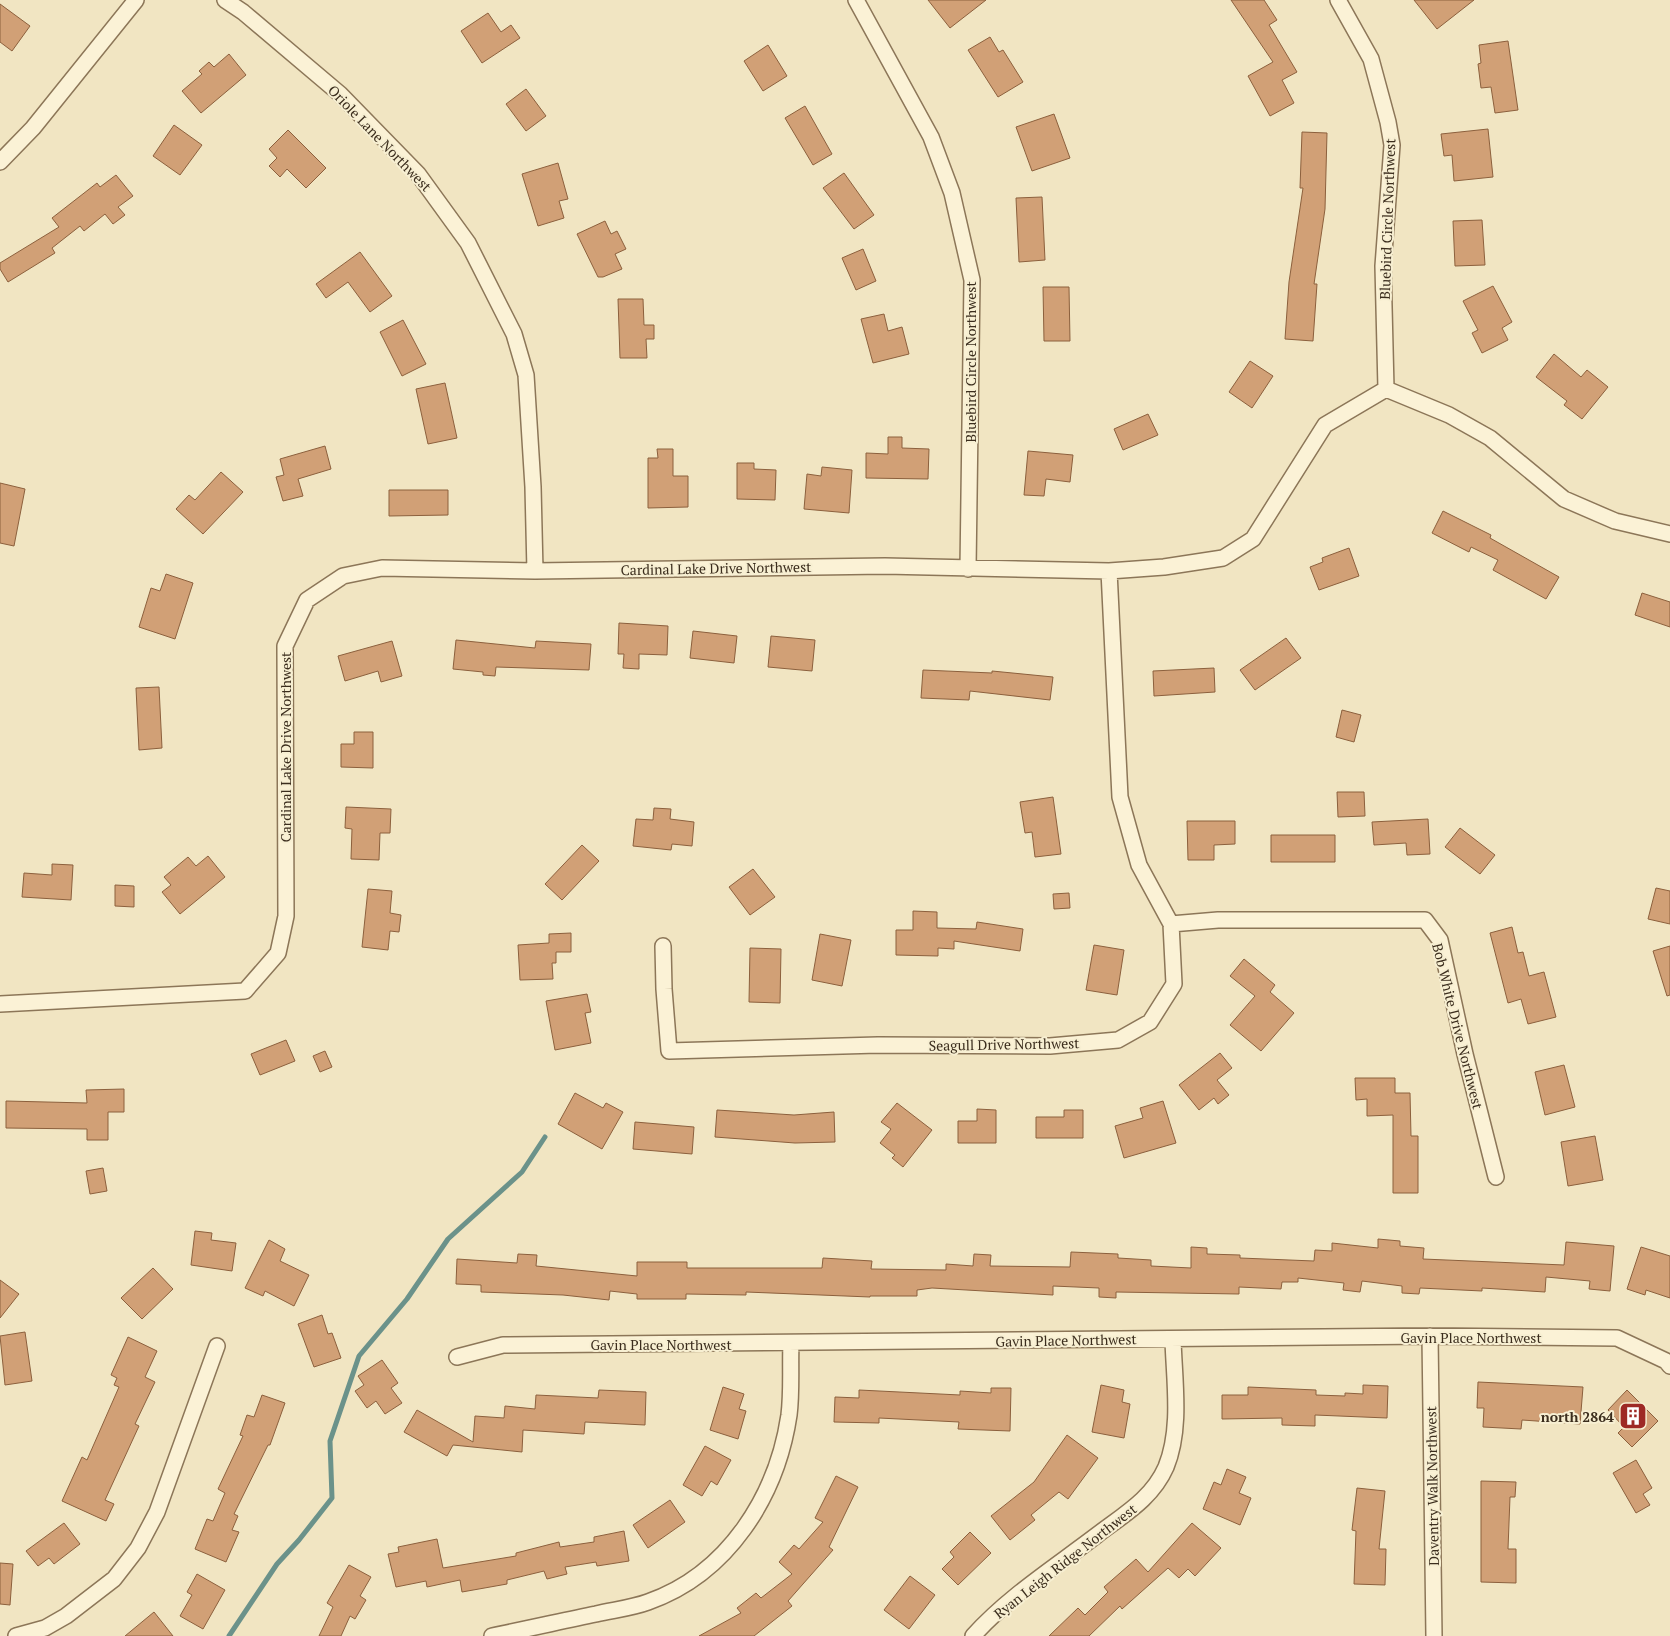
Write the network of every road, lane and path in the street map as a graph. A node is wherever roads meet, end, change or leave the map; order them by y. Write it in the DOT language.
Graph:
graph roads {
  1 [pos="136,0"];
  2 [pos="226,0"];
  3 [pos="856,0"];
  4 [pos="1338,0"];
  5 [pos="0,162"];
  6 [pos="1386,389"];
  7 [pos="1670,534"];
  8 [pos="968,568"];
  9 [pos="535,571"];
  10 [pos="1109,571"];
  11 [pos="1171,924"];
  12 [pos="663,946"];
  13 [pos="0,1004"];
  14 [pos="1496,1177"];
  15 [pos="1430,1336"];
  16 [pos="1173,1339"];
  17 [pos="791,1343"];
  18 [pos="217,1346"];
  19 [pos="456,1357"];
  20 [pos="1670,1366"];
  21 [pos="16,1636"];
  22 [pos="492,1636"];
  23 [pos="973,1636"];
  24 [pos="1434,1636"];
  1 -- 5 [label="street"];
  2 -- 9 [label="street, Oriole Lane Northwest"];
  3 -- 8 [label="street, Bluebird Circle Northwest"];
  4 -- 6 [label="street, Bluebird Circle Northwest"];
  6 -- 7 [label="street"];
  6 -- 10 [label="street, Cardinal Lake Drive Northwest"];
  8 -- 9 [label="street, Cardinal Lake Drive Northwest"];
  8 -- 10 [label="street, Cardinal Lake Drive Northwest"];
  9 -- 13 [label="street, Cardinal Lake Drive Northwest"];
  10 -- 11 [label="street, Seagull Drive Northwest"];
  11 -- 12 [label="street, Seagull Drive Northwest"];
  11 -- 14 [label="street, Bob White Drive Northwest"];
  15 -- 16 [label="street, Gavin Place Northwest"];
  15 -- 20 [label="street, Gavin Place Northwest"];
  15 -- 24 [label="street, Daventry Walk Northwest"];
  16 -- 17 [label="street, Gavin Place Northwest"];
  16 -- 23 [label="street, Ryan Leigh Ridge Northwest"];
  17 -- 19 [label="street, Gavin Place Northwest"];
  17 -- 22 [label="street"];
  18 -- 21 [label="street"];
}
